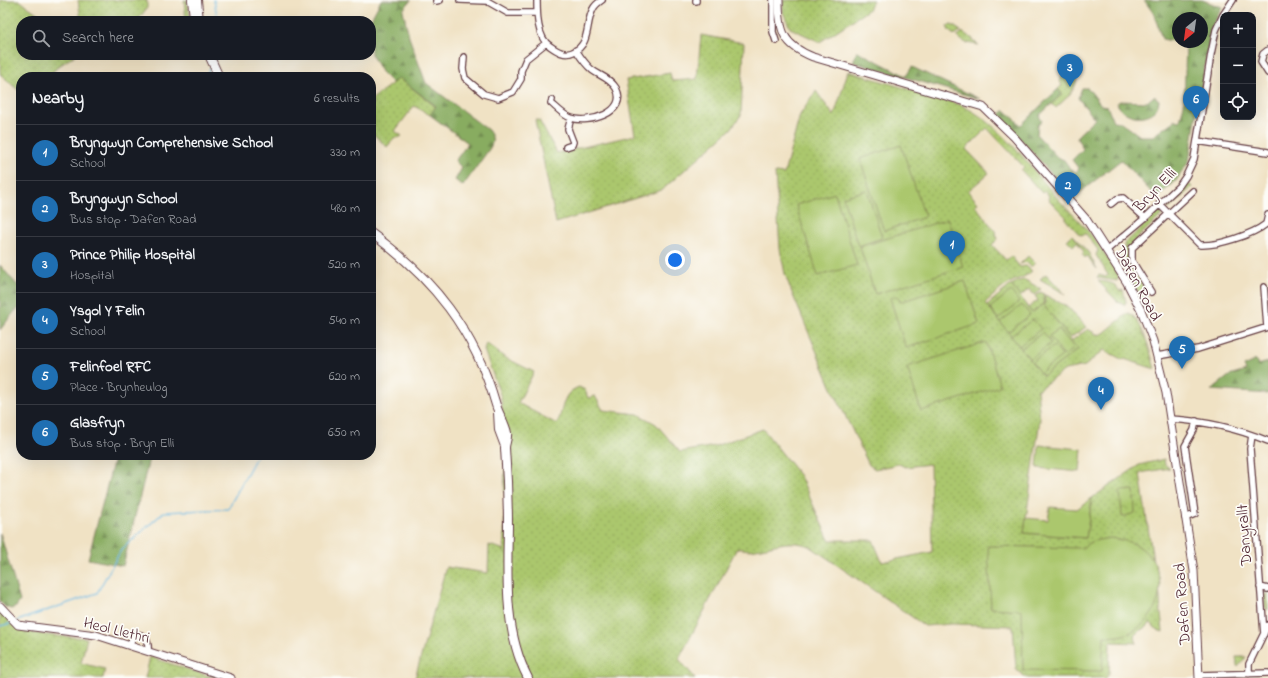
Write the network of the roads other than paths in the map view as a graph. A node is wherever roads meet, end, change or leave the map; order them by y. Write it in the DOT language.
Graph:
graph roads {
  1 [pos="192,0"];
  2 [pos="197,0"];
  3 [pos="436,0"];
  4 [pos="440,0"];
  5 [pos="460,0"];
  6 [pos="537,0"];
  7 [pos="773,0"];
  8 [pos="779,0"];
  9 [pos="1232,0"];
  10 [pos="600,1"];
  11 [pos="1225,12"];
  12 [pos="537,13"];
  13 [pos="196,16"];
  14 [pos="198,16"];
  15 [pos="1220,21"];
  16 [pos="776,41"];
  17 [pos="546,44"];
  18 [pos="576,50"];
  19 [pos="1268,50"];
  20 [pos="464,58"];
  21 [pos="211,60"];
  22 [pos="217,72"];
  23 [pos="1268,73"];
  24 [pos="552,100"];
  25 [pos="571,118"];
  26 [pos="1197,141"];
  27 [pos="566,147"];
  28 [pos="1268,152"];
  29 [pos="1193,191"];
  30 [pos="1110,204"];
  31 [pos="1159,204"];
  32 [pos="1169,213"];
  33 [pos="1268,215"];
  34 [pos="1145,218"];
  35 [pos="1267,225"];
  36 [pos="376,237"];
  37 [pos="1107,250"];
  38 [pos="1264,287"];
  39 [pos="1151,292"];
  40 [pos="1267,327"];
  41 [pos="1157,356"];
  42 [pos="1170,420"];
  43 [pos="1196,421"];
  44 [pos="1252,435"];
  45 [pos="1268,441"];
  46 [pos="1185,518"];
  47 [pos="1260,588"];
  48 [pos="1268,589"];
  49 [pos="0,606"];
  50 [pos="1268,625"];
  51 [pos="1264,634"];
  52 [pos="130,645"];
  53 [pos="148,651"];
  54 [pos="1268,673"];
  55 [pos="1249,674"];
  56 [pos="1198,676"];
  57 [pos="231,678"];
  58 [pos="528,678"];
  1 -- 13 [label="main road"];
  2 -- 14 [label="main road"];
  3 -- 4 [label="street"];
  5 -- 12 [label="street"];
  6 -- 12 [label="street"];
  7 -- 16 [label="street"];
  8 -- 37 [label="street, Dafen Road"];
  9 -- 11 [label="street, Bryn Elli"];
  10 -- 18 [label="street"];
  12 -- 17 [label="street"];
  15 -- 26 [label="street, Bryn Elli"];
  17 -- 18 [label="street"];
  17 -- 20 [label="street"];
  18 -- 25 [label="street"];
  19 -- 23 [label="street"];
  21 -- 22 [label="main road"];
  24 -- 25 [label="street"];
  25 -- 27 [label="street"];
  26 -- 28 [label="street"];
  26 -- 31 [label="street, Bryn Elli"];
  29 -- 32 [label="street"];
  30 -- 34 [label="street"];
  31 -- 32 [label="street"];
  31 -- 34 [label="street, Bryn Elli"];
  32 -- 35 [label="street"];
  32 -- 39 [label="street"];
  33 -- 35 [label="street"];
  34 -- 37 [label="street, Bryn Elli"];
  36 -- 58 [label="main road"];
  37 -- 41 [label="street, Dafen Road"];
  38 -- 40 [label="street"];
  40 -- 41 [label="street"];
  41 -- 42 [label="street, Dafen Road"];
  42 -- 43 [label="street"];
  42 -- 46 [label="street, Dafen Road"];
  43 -- 44 [label="street"];
  43 -- 46 [label="street"];
  44 -- 45 [label="street"];
  44 -- 47 [label="street, Danyrallt"];
  46 -- 56 [label="street, Dafen Road"];
  47 -- 48 [label="street"];
  47 -- 51 [label="street, Danyrallt"];
  49 -- 52 [label="street, Heol Llethri"];
  50 -- 51 [label="street"];
  51 -- 55 [label="street"];
  52 -- 53 [label="street, Heol Llethri"];
  52 -- 53 [label="street"];
  53 -- 57 [label="street, Heol Llethri"];
  54 -- 55 [label="street"];
  55 -- 56 [label="street"];
}
